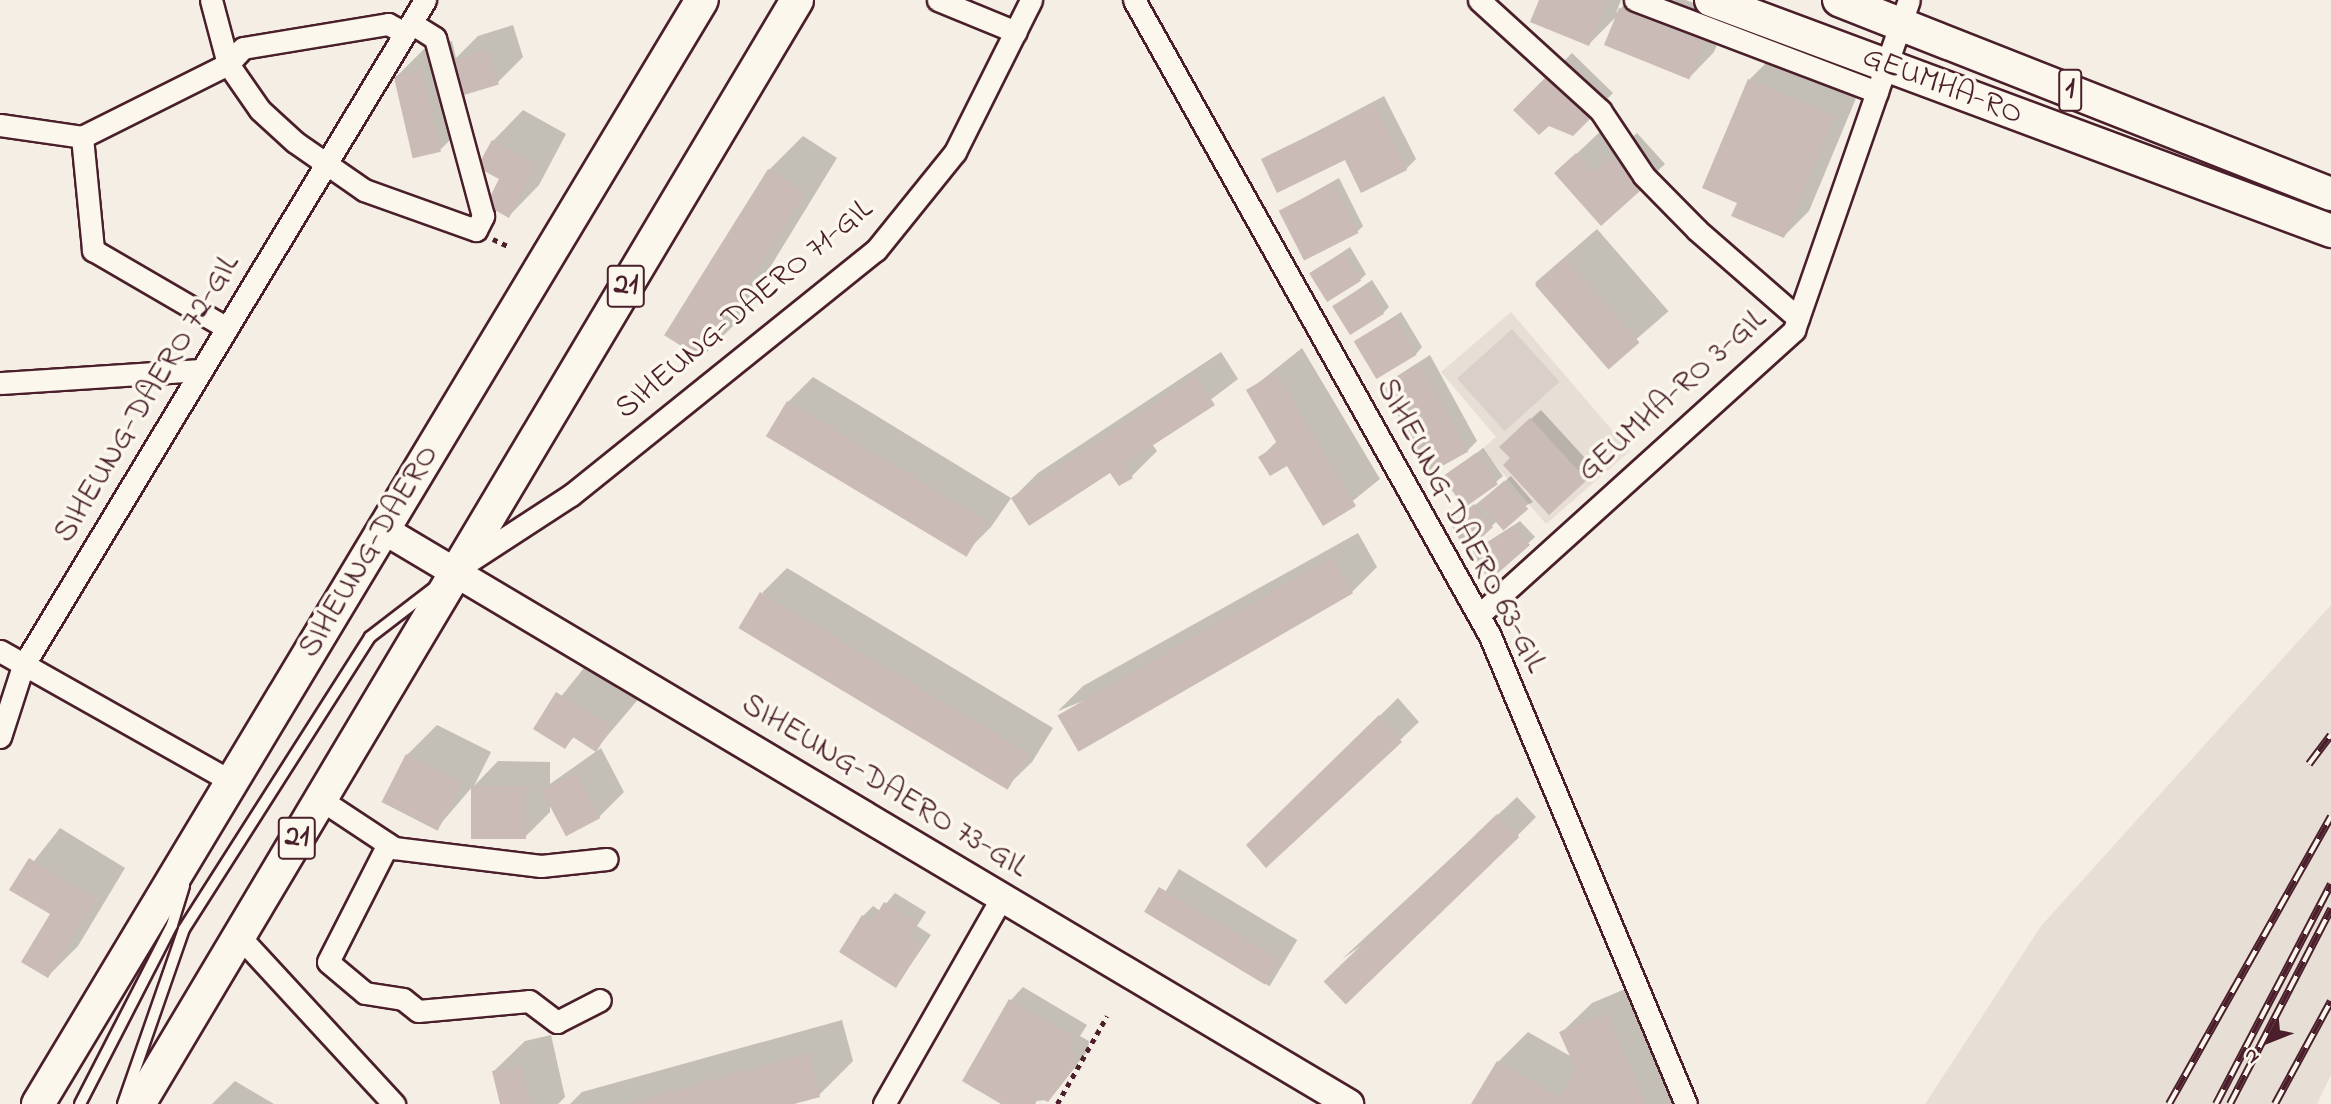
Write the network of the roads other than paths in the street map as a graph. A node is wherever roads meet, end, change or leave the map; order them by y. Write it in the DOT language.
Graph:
graph roads {
  1 [pos="211,0"];
  2 [pos="425,0"];
  3 [pos="702,0"];
  4 [pos="797,0"];
  5 [pos="939,0"];
  6 [pos="1031,0"];
  7 [pos="1134,0"];
  8 [pos="1479,0"];
  9 [pos="1635,0"];
  10 [pos="1711,0"];
  11 [pos="1839,0"];
  12 [pos="1905,12"];
  13 [pos="408,28"];
  14 [pos="1016,32"];
  15 [pos="229,64"];
  16 [pos="1881,79"];
  17 [pos="0,125"];
  18 [pos="82,137"];
  19 [pos="326,164"];
  20 [pos="2331,194"];
  21 [pos="2331,231"];
  22 [pos="1798,318"];
  23 [pos="227,328"];
  24 [pos="202,370"];
  25 [pos="0,383"];
  26 [pos="384,530"];
  27 [pos="454,572"];
  28 [pos="1479,615"];
  29 [pos="0,651"];
  30 [pos="23,666"];
  31 [pos="0,737"];
  32 [pos="231,781"];
  33 [pos="320,799"];
  34 [pos="199,836"];
  35 [pos="388,844"];
  36 [pos="607,859"];
  37 [pos="1002,897"];
  38 [pos="239,936"];
  39 [pos="600,1000"];
  40 [pos="38,1104"];
  41 [pos="80,1104"];
  42 [pos="123,1104"];
  43 [pos="139,1104"];
  44 [pos="394,1104"];
  45 [pos="884,1104"];
  46 [pos="1349,1104"];
  47 [pos="1686,1104"];
  1 -- 15 [label="street"];
  2 -- 13 [label="street, SIHEUNG-DAERO 72-GIL"];
  3 -- 26 [label="main road, SIHEUNG-DAERO"];
  4 -- 27 [label="main road, 21"];
  5 -- 14 [label="street"];
  6 -- 14 [label="street, SIHEUNG-DAERO 71-GIL"];
  7 -- 28 [label="street, SIHEUNG-DAERO 63-GIL"];
  8 -- 22 [label="street"];
  9 -- 16 [label="street"];
  10 -- 16 [label="main road, GEUMHA-RO / 1"];
  11 -- 12 [label="main road, GEUMHA-RO / 1"];
  12 -- 16 [label="street, GEUMHA-RO 3-GIL"];
  12 -- 20 [label="main road, GEUMHA-RO / 1"];
  13 -- 15 [label="street"];
  13 -- 19 [label="street, SIHEUNG-DAERO 72-GIL"];
  13 -- 19 [label="street"];
  14 -- 27 [label="street, SIHEUNG-DAERO 71-GIL"];
  15 -- 18 [label="street"];
  15 -- 19 [label="street"];
  16 -- 21 [label="main road, GEUMHA-RO / 1"];
  16 -- 22 [label="street, GEUMHA-RO 3-GIL"];
  17 -- 18 [label="street"];
  18 -- 23 [label="street"];
  19 -- 23 [label="street, SIHEUNG-DAERO 72-GIL"];
  22 -- 28 [label="street, GEUMHA-RO 3-GIL"];
  23 -- 24 [label="street, SIHEUNG-DAERO 72-GIL"];
  24 -- 25 [label="street"];
  24 -- 30 [label="street, SIHEUNG-DAERO 72-GIL"];
  26 -- 27 [label="street, SIHEUNG-DAERO 73-GIL"];
  26 -- 32 [label="main road, SIHEUNG-DAERO"];
  27 -- 33 [label="main road, 21"];
  27 -- 37 [label="street, SIHEUNG-DAERO 73-GIL"];
  27 -- 42 [label="lane"];
  28 -- 47 [label="street, SIHEUNG-DAERO 63-GIL"];
  29 -- 30 [label="street"];
  30 -- 31 [label="street, SIHEUNG-DAERO 72-GIL"];
  30 -- 32 [label="street"];
  32 -- 34 [label="main road, SIHEUNG-DAERO"];
  33 -- 35 [label="street"];
  33 -- 38 [label="main road, 21"];
  34 -- 40 [label="main road, SIHEUNG-DAERO"];
  34 -- 41 [label="lane"];
  35 -- 36 [label="street"];
  35 -- 39 [label="street"];
  37 -- 45 [label="street"];
  37 -- 46 [label="street, SIHEUNG-DAERO 73-GIL"];
  38 -- 43 [label="main road, 21"];
  38 -- 44 [label="street"];
}
